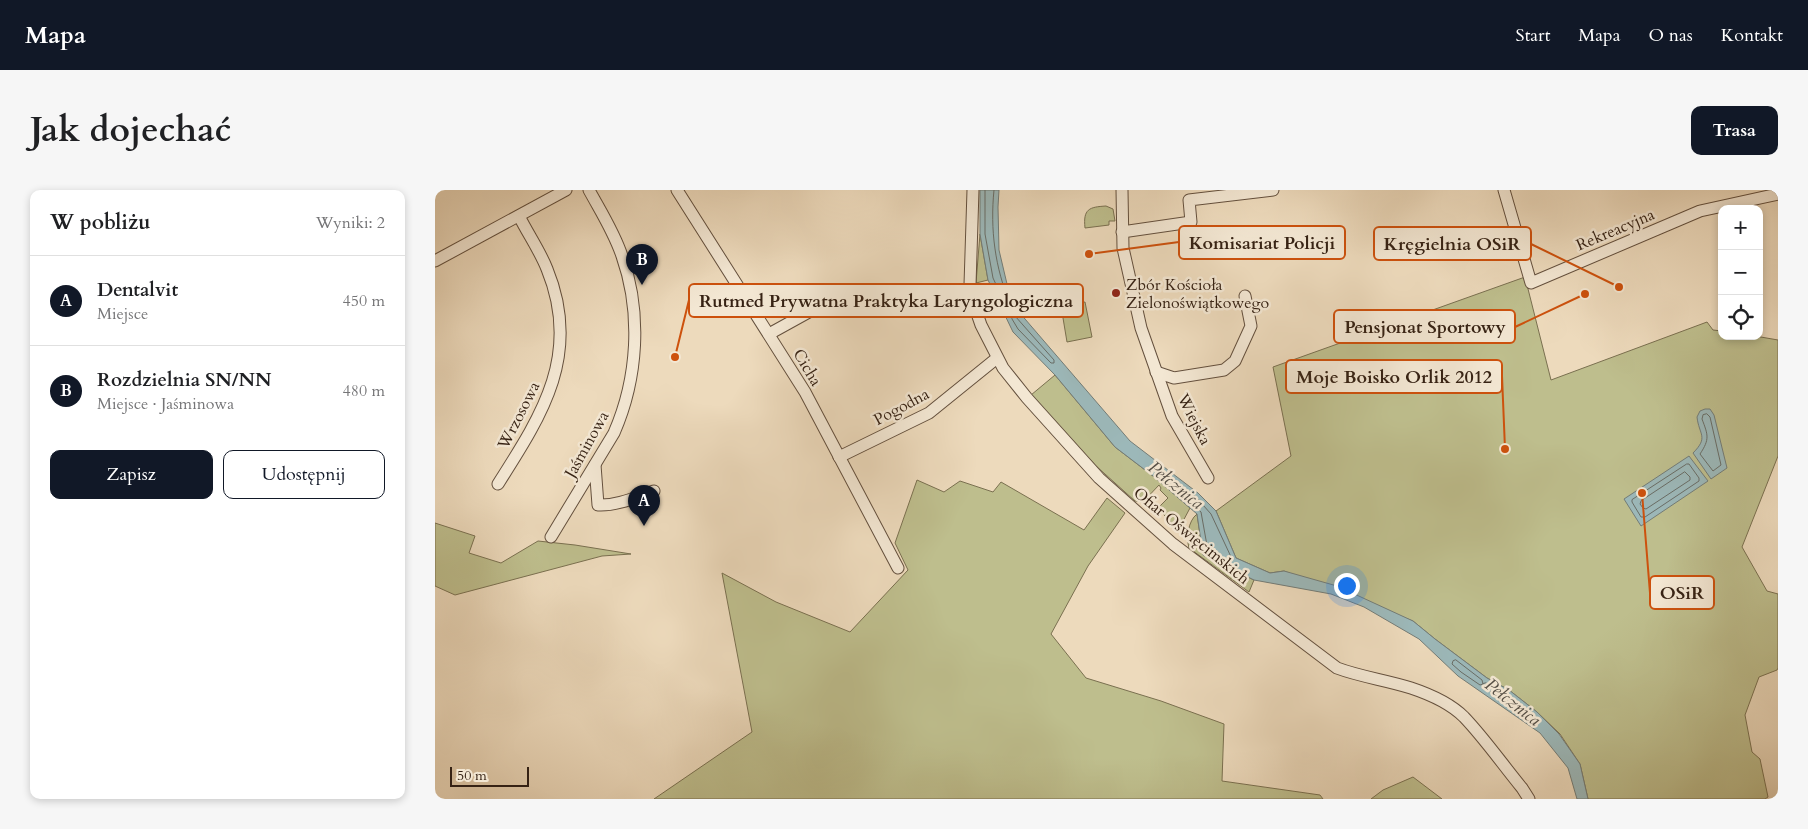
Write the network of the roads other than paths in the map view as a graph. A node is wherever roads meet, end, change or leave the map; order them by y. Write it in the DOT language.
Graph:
graph roads {
  1 [pos="566,190"];
  2 [pos="589,190"];
  3 [pos="677,190"];
  4 [pos="973,190"];
  5 [pos="1121,190"];
  6 [pos="1273,190"];
  7 [pos="1504,190"];
  8 [pos="1778,194"];
  9 [pos="1187,195"];
  10 [pos="519,216"];
  11 [pos="1122,232"];
  12 [pos="435,262"];
  13 [pos="1245,296"];
  14 [pos="836,297"];
  15 [pos="769,334"];
  16 [pos="997,358"];
  17 [pos="1156,372"];
  18 [pos="839,457"];
  19 [pos="595,465"];
  20 [pos="1208,478"];
  21 [pos="498,484"];
  22 [pos="654,490"];
  23 [pos="551,537"];
  24 [pos="898,568"];
  25 [pos="1529,799"];
  1 -- 10 [label="street"];
  2 -- 19 [label="street, Jaśminowa"];
  3 -- 15 [label="street, Cicha"];
  4 -- 16 [label="street, Ofiar Oświęcimskich"];
  5 -- 11 [label="street, Wiejska"];
  6 -- 9 [label="street"];
  7 -- 8 [label="street, Rekreacyjna"];
  9 -- 11 [label="street"];
  10 -- 12 [label="street"];
  10 -- 21 [label="street, Wrzosowa"];
  11 -- 17 [label="street, Wiejska"];
  13 -- 17 [label="street, Wiejska"];
  14 -- 15 [label="street"];
  15 -- 18 [label="street, Cicha"];
  16 -- 18 [label="street, Pogodna"];
  16 -- 25 [label="street, Ofiar Oświęcimskich"];
  17 -- 20 [label="street, Wiejska"];
  18 -- 24 [label="street, Cicha"];
  19 -- 22 [label="street"];
  19 -- 23 [label="street, Jaśminowa"];
}
